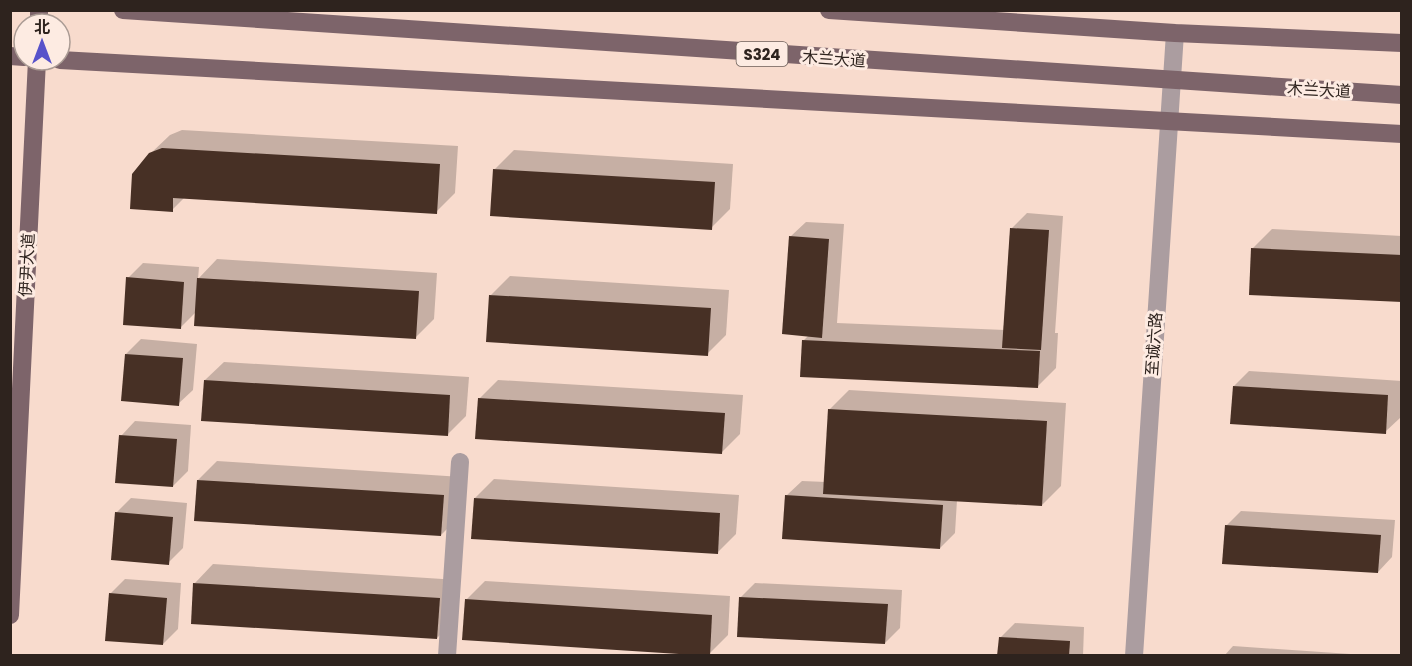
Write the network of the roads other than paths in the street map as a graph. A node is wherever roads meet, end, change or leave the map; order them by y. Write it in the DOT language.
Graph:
graph roads {
  1 [pos="123,10"];
  2 [pos="829,10"];
  3 [pos="1175,33"];
  4 [pos="1401,43"];
  5 [pos="72,61"];
  6 [pos="36,72"];
  7 [pos="1172,81"];
  8 [pos="1401,95"];
  9 [pos="1169,122"];
  10 [pos="1401,134"];
  11 [pos="460,462"];
  12 [pos="10,615"];
  13 [pos="447,656"];
  14 [pos="1134,656"];
  1 -- 7 [label="main road, 木兰大道 / S324"];
  2 -- 3 [label="main road"];
  3 -- 4 [label="main road"];
  3 -- 7 [label="street, 至诚六路"];
  5 -- 9 [label="main road"];
  6 -- 12 [label="main road, 伊尹大道"];
  7 -- 8 [label="main road, 木兰大道 / S324"];
  7 -- 9 [label="street, 至诚六路"];
  9 -- 10 [label="main road"];
  9 -- 14 [label="street, 至诚六路"];
  11 -- 13 [label="street"];
}
